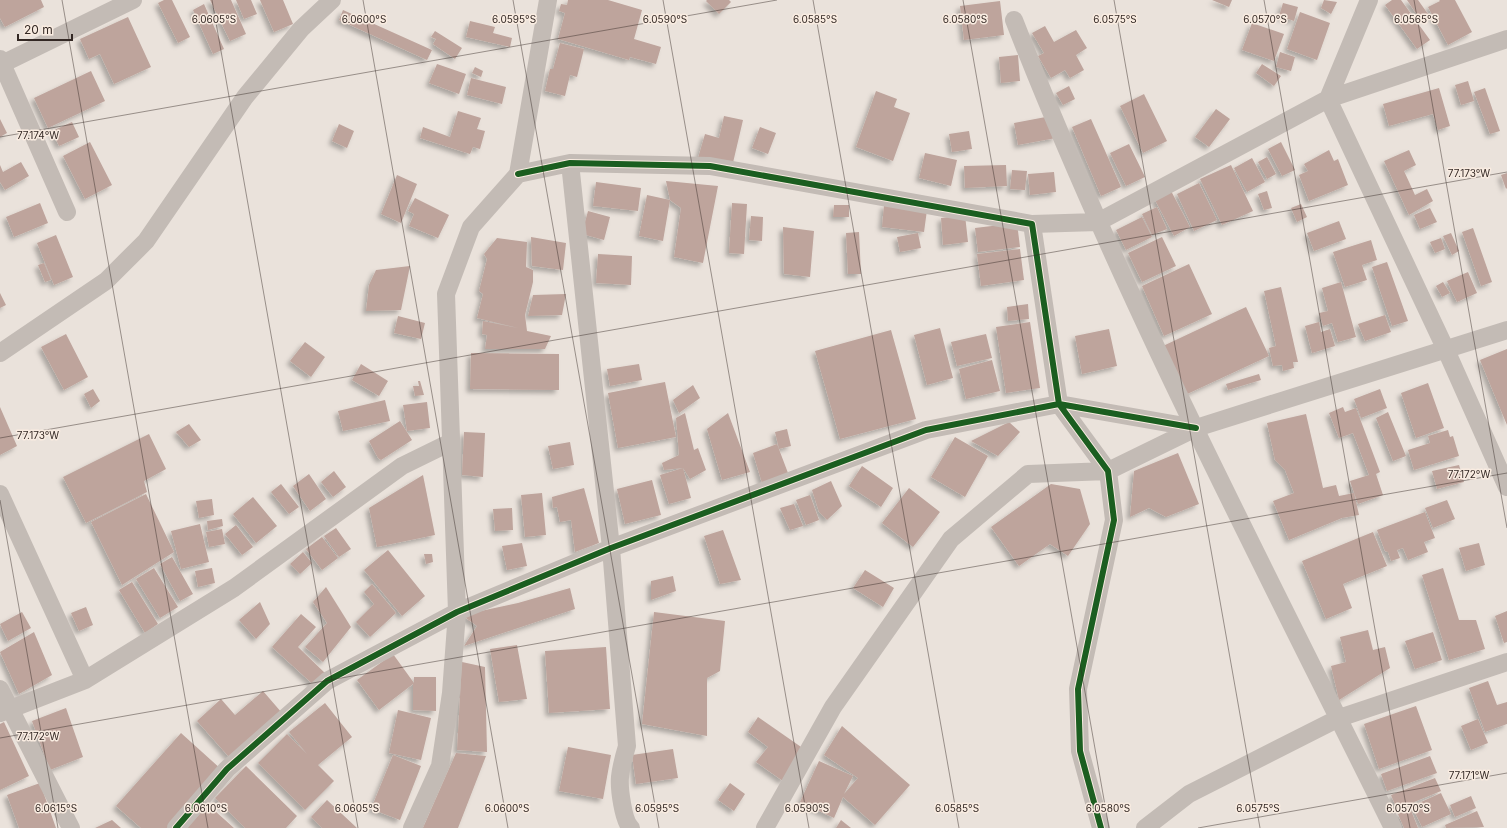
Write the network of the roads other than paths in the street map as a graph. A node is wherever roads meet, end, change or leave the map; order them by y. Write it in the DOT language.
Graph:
graph roads {
  1 [pos="133,0"];
  2 [pos="332,0"];
  3 [pos="548,0"];
  4 [pos="1369,0"];
  5 [pos="1014,20"];
  6 [pos="1507,39"];
  7 [pos="1,62"];
  8 [pos="1328,99"];
  9 [pos="570,163"];
  10 [pos="518,174"];
  11 [pos="67,212"];
  12 [pos="1098,222"];
  13 [pos="1032,224"];
  14 [pos="1507,330"];
  15 [pos="1446,350"];
  16 [pos="0,354"];
  17 [pos="1058,404"];
  18 [pos="1196,428"];
  19 [pos="451,442"];
  20 [pos="1108,470"];
  21 [pos="1507,487"];
  22 [pos="0,494"];
  23 [pos="611,548"];
  24 [pos="457,612"];
  25 [pos="1507,662"];
  26 [pos="85,680"];
  27 [pos="0,689"];
  28 [pos="5,711"];
  29 [pos="1339,718"];
  30 [pos="70,828"];
  31 [pos="176,828"];
  32 [pos="412,828"];
  33 [pos="631,828"];
  34 [pos="765,828"];
  35 [pos="1101,828"];
  36 [pos="1145,828"];
  37 [pos="1393,828"];
  1 -- 7 [label="street"];
  2 -- 16 [label="street"];
  3 -- 10 [label="street"];
  4 -- 8 [label="street"];
  5 -- 12 [label="street"];
  6 -- 8 [label="street"];
  7 -- 11 [label="street"];
  8 -- 12 [label="street"];
  8 -- 15 [label="street"];
  9 -- 10 [label="street"];
  9 -- 13 [label="street"];
  9 -- 23 [label="street"];
  10 -- 19 [label="street"];
  12 -- 13 [label="street"];
  12 -- 18 [label="street"];
  13 -- 17 [label="street"];
  14 -- 15 [label="street"];
  15 -- 18 [label="street"];
  15 -- 21 [label="street"];
  17 -- 18 [label="street"];
  17 -- 20 [label="street"];
  17 -- 23 [label="street"];
  18 -- 20 [label="street"];
  18 -- 29 [label="street"];
  19 -- 24 [label="street"];
  19 -- 26 [label="street"];
  20 -- 34 [label="street"];
  20 -- 35 [label="street"];
  22 -- 26 [label="street"];
  23 -- 24 [label="street"];
  23 -- 33 [label="street"];
  24 -- 31 [label="street"];
  24 -- 32 [label="street"];
  25 -- 29 [label="street"];
  26 -- 28 [label="street"];
  27 -- 28 [label="street"];
  28 -- 30 [label="street"];
  29 -- 36 [label="street"];
  29 -- 37 [label="street"];
}
